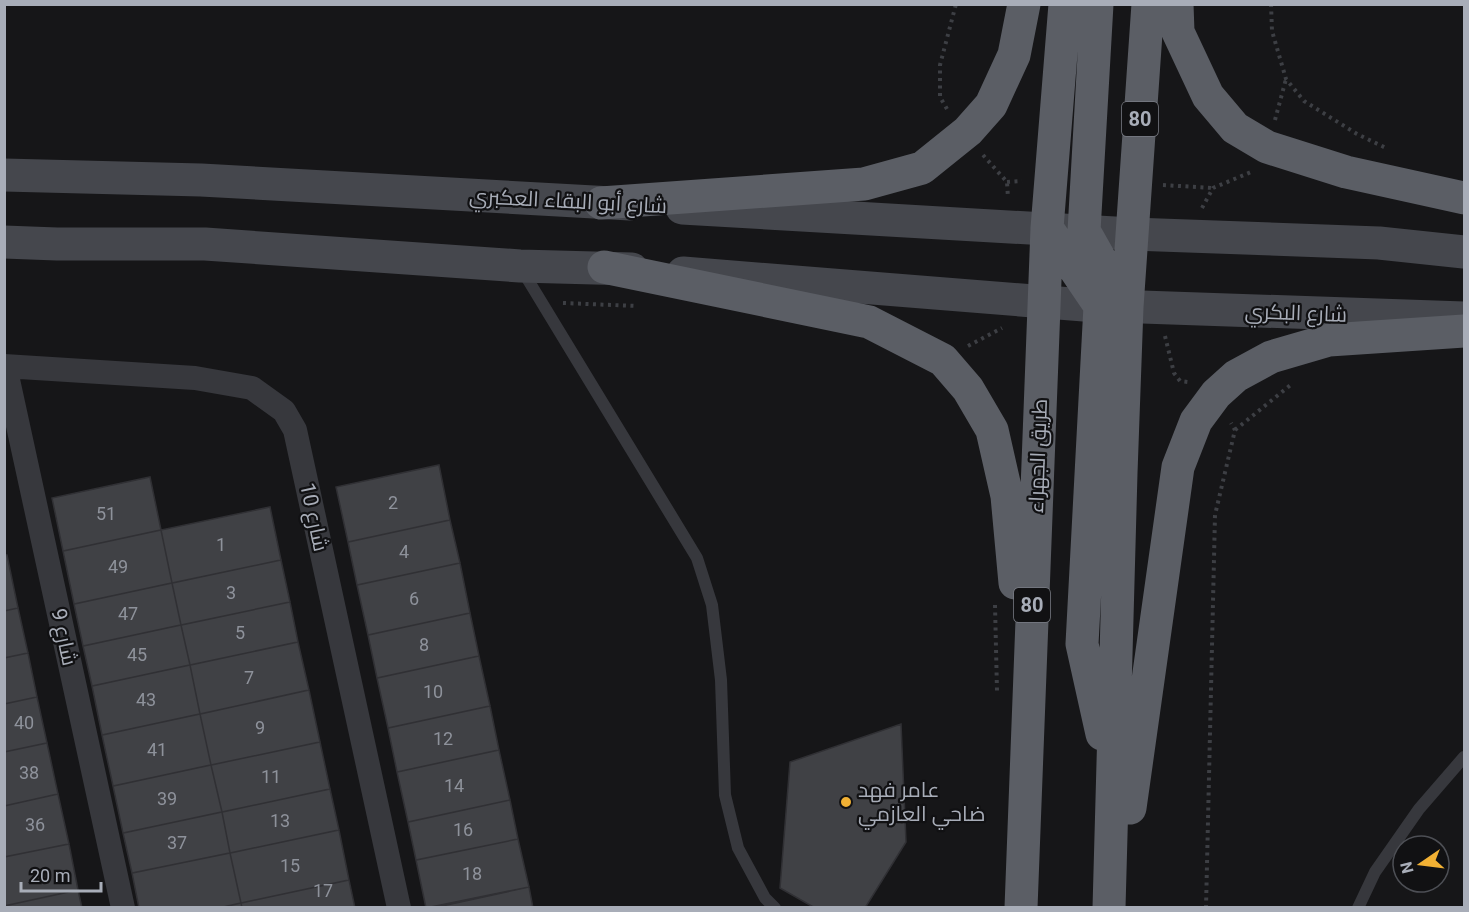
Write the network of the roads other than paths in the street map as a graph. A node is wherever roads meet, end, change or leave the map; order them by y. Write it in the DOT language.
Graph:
graph roads {
  1 [pos="1024,4"];
  2 [pos="1065,4"];
  3 [pos="1096,4"];
  4 [pos="1148,4"];
  5 [pos="1177,4"];
  6 [pos="4,175"];
  7 [pos="1464,198"];
  8 [pos="601,203"];
  9 [pos="1047,228"];
  10 [pos="1084,231"];
  11 [pos="1132,234"];
  12 [pos="4,242"];
  13 [pos="57,244"];
  14 [pos="1464,252"];
  15 [pos="4,254"];
  16 [pos="520,266"];
  17 [pos="604,267"];
  18 [pos="1044,302"];
  19 [pos="1114,306"];
  20 [pos="1464,318"];
  21 [pos="1464,332"];
  22 [pos="5,366"];
  23 [pos="1464,757"];
  24 [pos="1023,827"];
  25 [pos="123,908"];
  26 [pos="399,908"];
  27 [pos="775,908"];
  28 [pos="1021,908"];
  29 [pos="1109,908"];
  30 [pos="1115,908"];
  31 [pos="1358,908"];
  1 -- 8 [label="highway"];
  2 -- 9 [label="highway, طريق الجهراء / 80"];
  3 -- 10 [label="highway"];
  4 -- 11 [label="highway, 80"];
  5 -- 7 [label="highway"];
  6 -- 8 [label="main road, شارع أبو البقاء العكبري"];
  8 -- 9 [label="main road, شارع أبو البقاء العكبري"];
  9 -- 10 [label="main road, شارع أبو البقاء العكبري"];
  9 -- 18 [label="highway, طريق الجهراء / 80"];
  9 -- 19 [label="highway"];
  10 -- 11 [label="main road, شارع أبو البقاء العكبري"];
  10 -- 19 [label="highway"];
  11 -- 14 [label="main road"];
  11 -- 19 [label="highway, 80"];
  12 -- 13 [label="main road"];
  13 -- 15 [label="main road"];
  13 -- 16 [label="main road"];
  16 -- 17 [label="main road"];
  16 -- 27 [label="lane"];
  17 -- 18 [label="main road"];
  17 -- 24 [label="highway"];
  18 -- 19 [label="main road"];
  18 -- 24 [label="highway, طريق الجهراء / 80"];
  19 -- 20 [label="main road, شارع البكري"];
  19 -- 29 [label="highway"];
  21 -- 30 [label="highway"];
  22 -- 25 [label="street, شارع 9"];
  22 -- 26 [label="street, شارع 10"];
  23 -- 31 [label="lane"];
  24 -- 28 [label="highway, طريق الجهراء / 80"];
}
